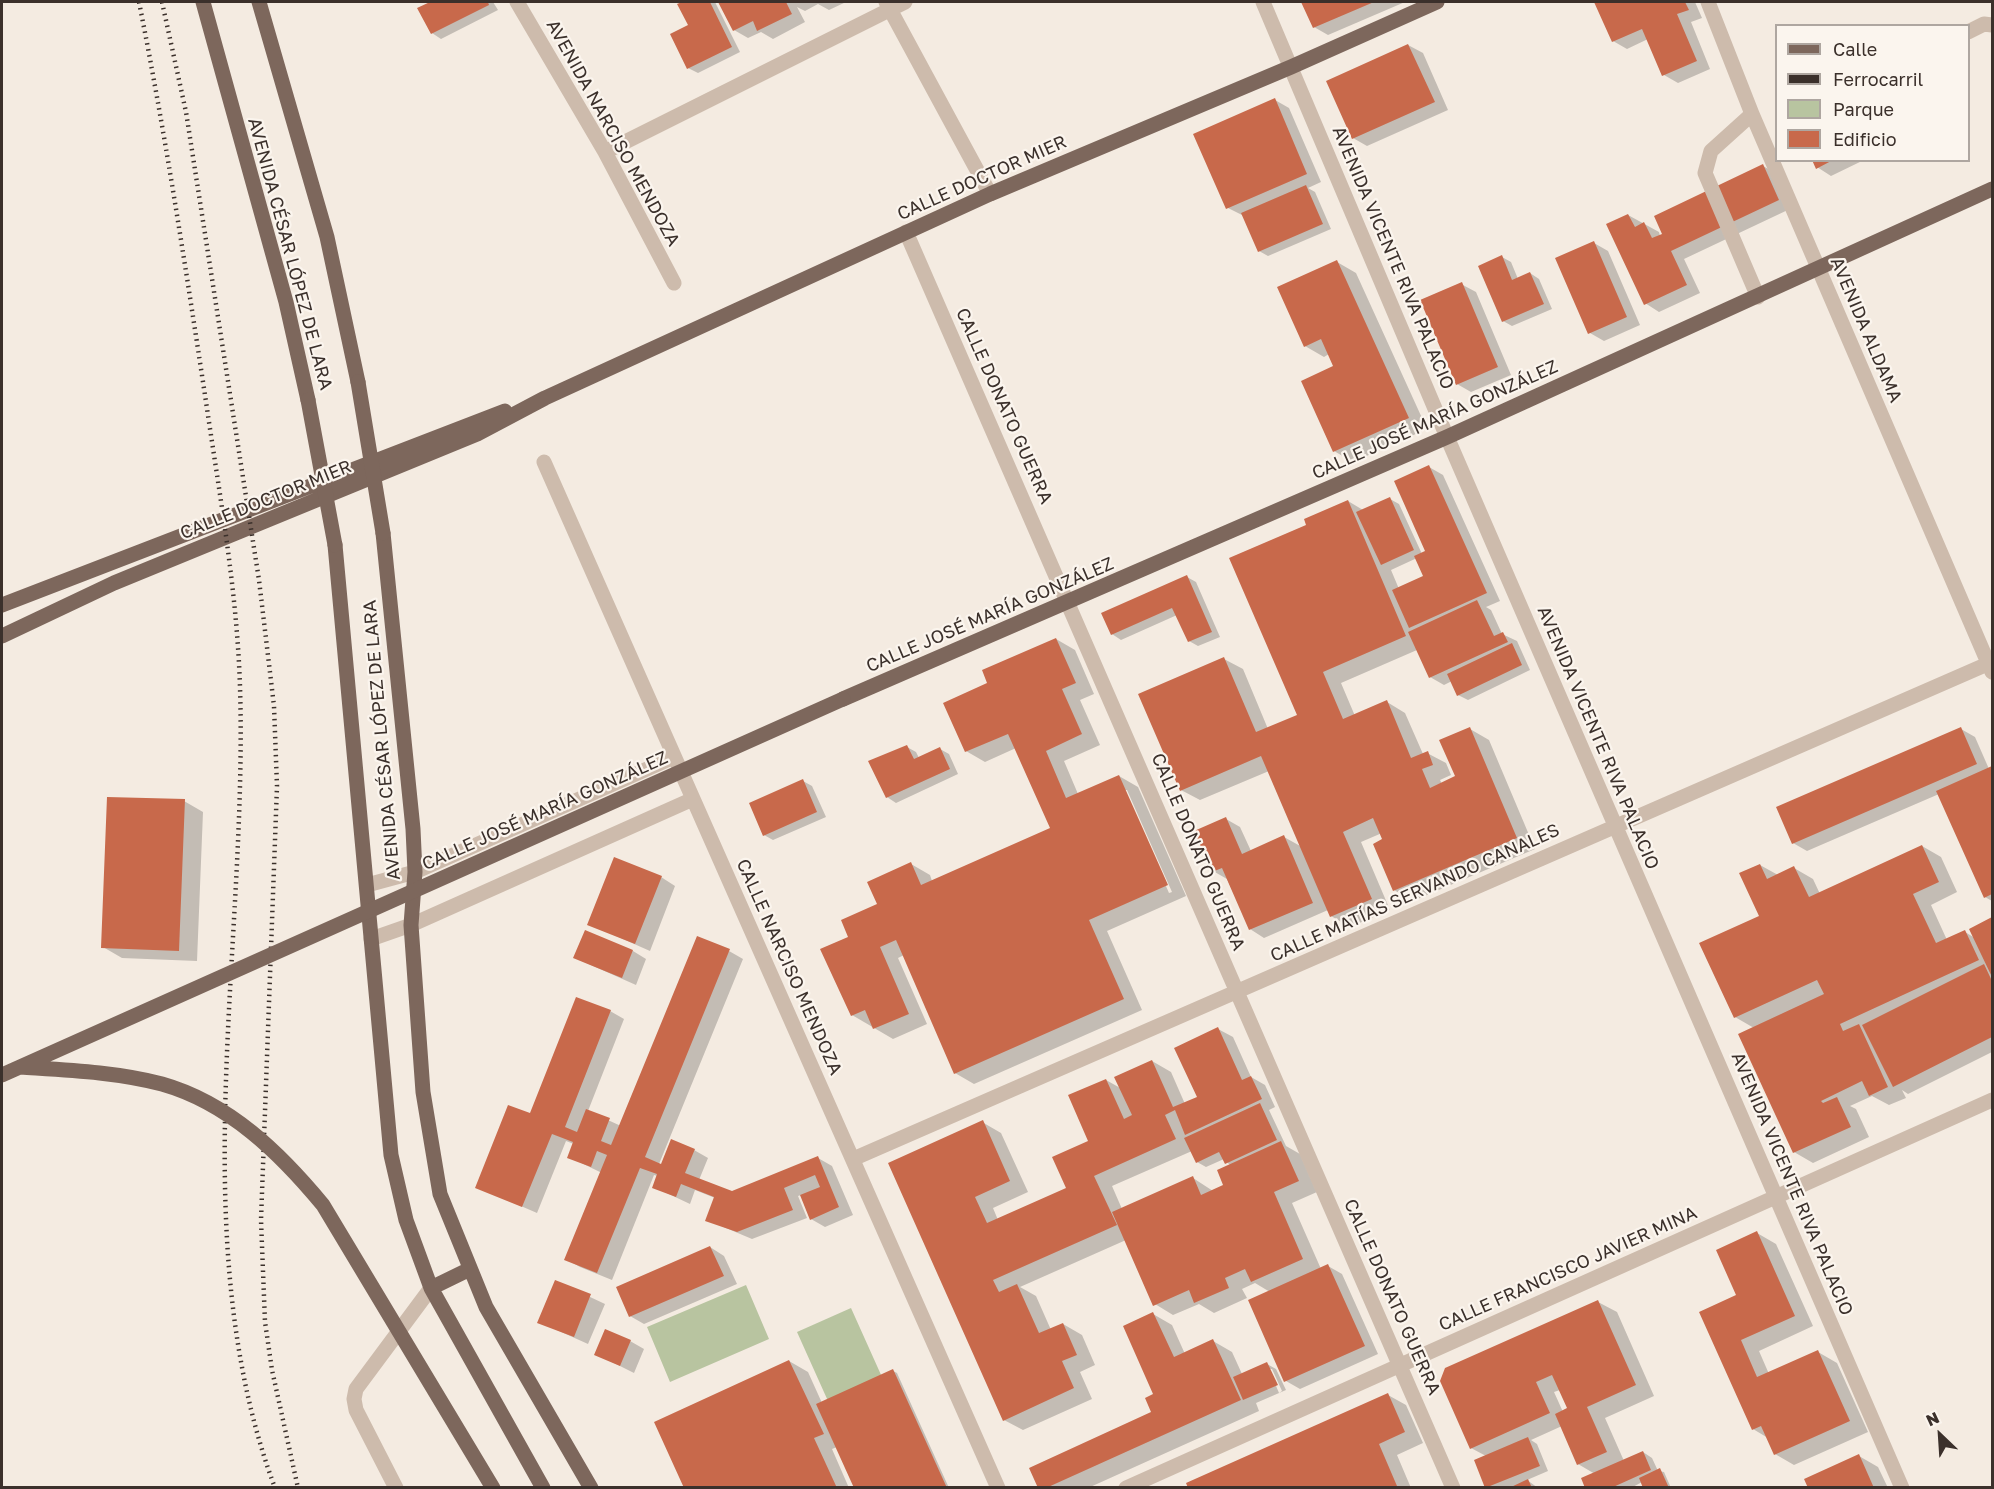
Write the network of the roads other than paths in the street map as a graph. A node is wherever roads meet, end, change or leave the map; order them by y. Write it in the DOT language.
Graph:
graph roads {
  1 [pos="203,2"];
  2 [pos="259,2"];
  3 [pos="517,2"];
  4 [pos="904,2"];
  5 [pos="1263,2"];
  6 [pos="1437,2"];
  7 [pos="1708,2"];
  8 [pos="888,5"];
  9 [pos="1992,25"];
  10 [pos="1970,31"];
  11 [pos="1291,67"];
  12 [pos="1752,114"];
  13 [pos="605,152"];
  14 [pos="1992,189"];
  15 [pos="990,194"];
  16 [pos="906,232"];
  17 [pos="1818,270"];
  18 [pos="674,283"];
  19 [pos="1758,297"];
  20 [pos="545,398"];
  21 [pos="1447,437"];
  22 [pos="544,462"];
  23 [pos="1069,603"];
  24 [pos="2,605"];
  25 [pos="2,636"];
  26 [pos="1991,666"];
  27 [pos="674,757"];
  28 [pos="693,799"];
  29 [pos="1615,826"];
  30 [pos="416,872"];
  31 [pos="367,885"];
  32 [pos="411,925"];
  33 [pos="371,939"];
  34 [pos="1236,992"];
  35 [pos="18,1067"];
  36 [pos="2,1075"];
  37 [pos="1992,1100"];
  38 [pos="853,1160"];
  39 [pos="1777,1197"];
  40 [pos="470,1269"];
  41 [pos="431,1288"];
  42 [pos="1401,1365"];
  43 [pos="396,1488"];
  44 [pos="492,1488"];
  45 [pos="543,1488"];
  46 [pos="591,1488"];
  47 [pos="998,1488"];
  48 [pos="1126,1488"];
  49 [pos="1453,1488"];
  50 [pos="1902,1488"];
  1 -- 31 [label="main road, AVENIDA CÉSAR LÓPEZ DE LARA, bridge"];
  2 -- 30 [label="main road, AVENIDA CÉSAR LÓPEZ DE LARA, bridge"];
  3 -- 13 [label="street, AVENIDA NARCISO MENDOZA"];
  4 -- 8 [label="street"];
  5 -- 11 [label="street, AVENIDA VICENTE RIVA PALACIO"];
  6 -- 11 [label="main road, CALLE DOCTOR MIER"];
  7 -- 12 [label="street, AVENIDA ALDAMA"];
  8 -- 13 [label="street"];
  8 -- 15 [label="street"];
  9 -- 10 [label="street"];
  11 -- 15 [label="main road, CALLE DOCTOR MIER"];
  11 -- 21 [label="street, AVENIDA VICENTE RIVA PALACIO"];
  12 -- 17 [label="street, AVENIDA ALDAMA"];
  12 -- 19 [label="street"];
  13 -- 18 [label="street, AVENIDA NARCISO MENDOZA"];
  14 -- 17 [label="main road, CALLE JOSÉ MARÍA GONZÁLEZ"];
  15 -- 16 [label="main road, CALLE DOCTOR MIER"];
  16 -- 20 [label="main road, CALLE DOCTOR MIER"];
  16 -- 23 [label="street, CALLE DONATO GUERRA"];
  17 -- 19 [label="main road, CALLE JOSÉ MARÍA GONZÁLEZ"];
  17 -- 26 [label="street, AVENIDA ALDAMA"];
  19 -- 21 [label="main road, CALLE JOSÉ MARÍA GONZÁLEZ"];
  20 -- 24 [label="main road, CALLE DOCTOR MIER"];
  20 -- 25 [label="main road, CALLE DOCTOR MIER"];
  21 -- 23 [label="main road, CALLE JOSÉ MARÍA GONZÁLEZ"];
  21 -- 29 [label="street, AVENIDA VICENTE RIVA PALACIO"];
  22 -- 27 [label="street, CALLE NARCISO MENDOZA"];
  23 -- 34 [label="street, CALLE DONATO GUERRA"];
  23 -- 35 [label="main road, CALLE JOSÉ MARÍA GONZÁLEZ, bridge"];
  26 -- 29 [label="street, CALLE MATÍAS SERVANDO CANALES"];
  27 -- 28 [label="street, CALLE NARCISO MENDOZA"];
  27 -- 30 [label="street"];
  28 -- 32 [label="street"];
  28 -- 38 [label="street, CALLE NARCISO MENDOZA"];
  29 -- 34 [label="street, CALLE MATÍAS SERVANDO CANALES"];
  29 -- 39 [label="street, AVENIDA VICENTE RIVA PALACIO"];
  30 -- 31 [label="street"];
  30 -- 32 [label="main road, AVENIDA CÉSAR LÓPEZ DE LARA"];
  31 -- 33 [label="main road, AVENIDA CÉSAR LÓPEZ DE LARA"];
  32 -- 33 [label="street"];
  32 -- 40 [label="main road, AVENIDA CÉSAR LÓPEZ DE LARA"];
  33 -- 41 [label="main road, AVENIDA CÉSAR LÓPEZ DE LARA"];
  34 -- 38 [label="street, CALLE MATÍAS SERVANDO CANALES"];
  34 -- 42 [label="street, CALLE DONATO GUERRA"];
  35 -- 36 [label="main road, CALLE JOSÉ MARÍA GONZÁLEZ, bridge"];
  35 -- 44 [label="main road, bridge"];
  37 -- 39 [label="street, CALLE FRANCISCO JAVIER MINA"];
  38 -- 47 [label="street, CALLE NARCISO MENDOZA"];
  39 -- 42 [label="street, CALLE FRANCISCO JAVIER MINA"];
  39 -- 50 [label="street, AVENIDA VICENTE RIVA PALACIO"];
  40 -- 41 [label="main road"];
  40 -- 46 [label="main road, AVENIDA CÉSAR LÓPEZ DE LARA"];
  41 -- 43 [label="street"];
  41 -- 45 [label="main road, AVENIDA CÉSAR LÓPEZ DE LARA"];
  42 -- 48 [label="street, CALLE FRANCISCO JAVIER MINA"];
  42 -- 49 [label="street, CALLE DONATO GUERRA"];
}
